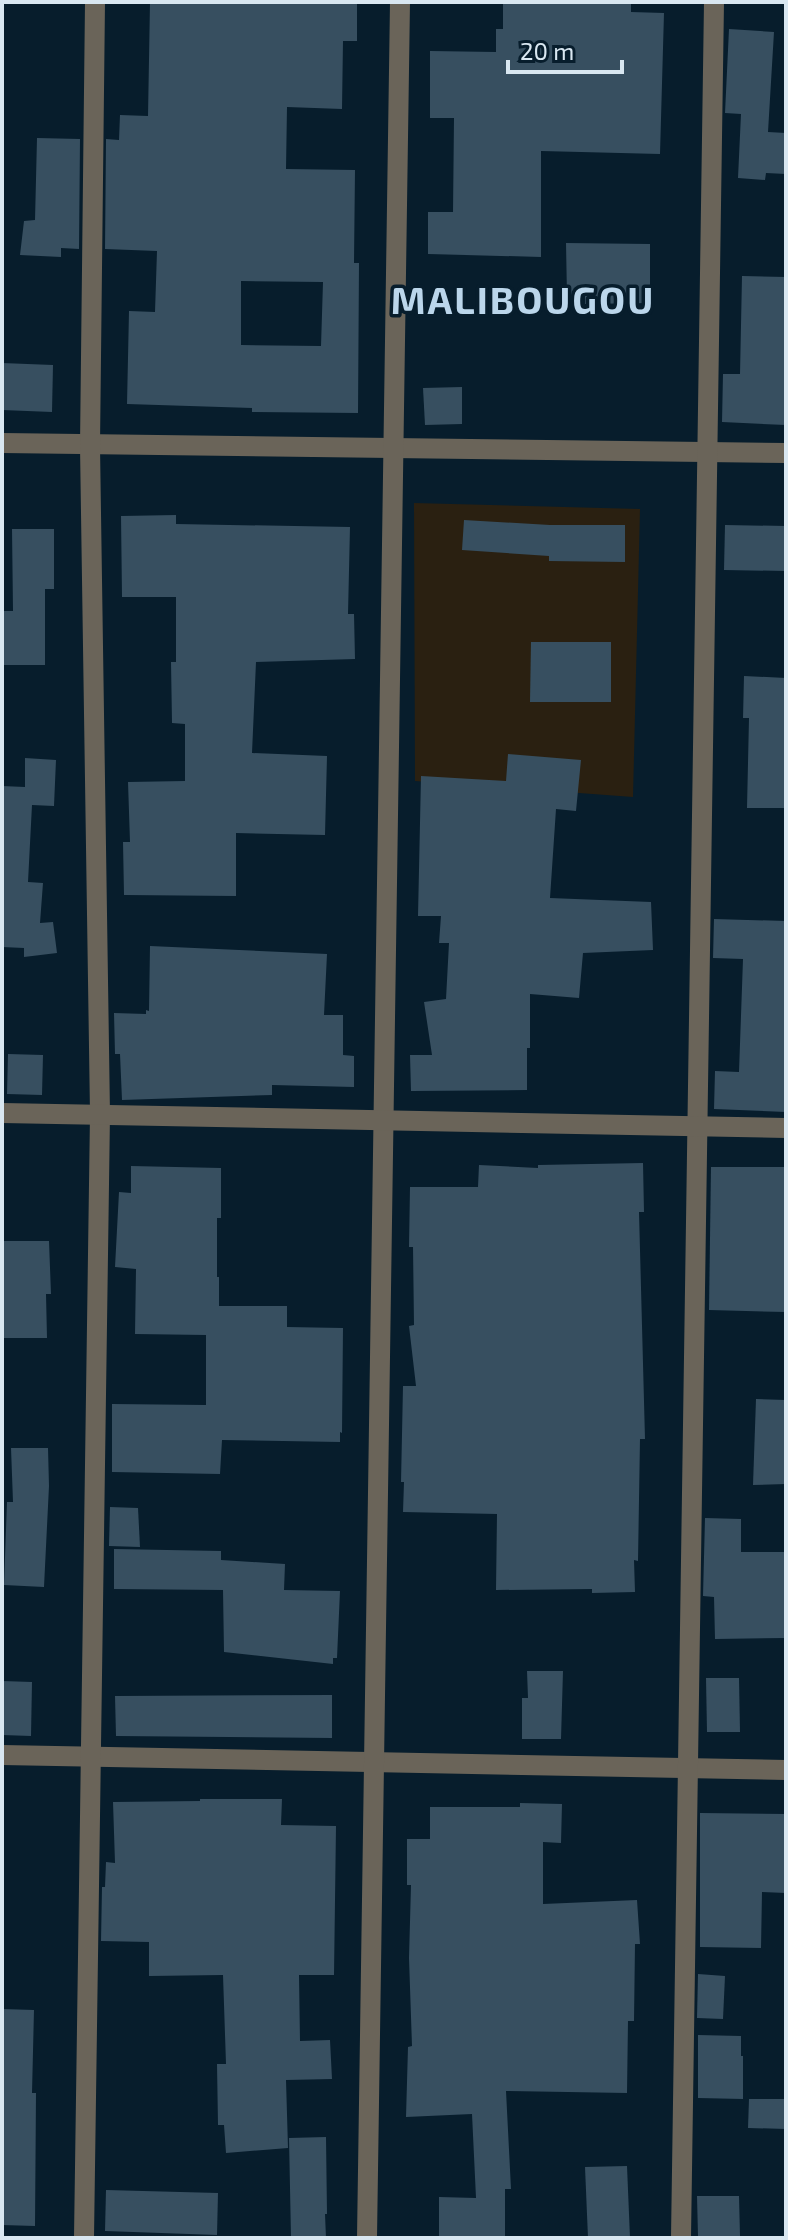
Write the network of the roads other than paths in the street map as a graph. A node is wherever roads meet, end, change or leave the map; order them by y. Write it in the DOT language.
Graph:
graph roads {
  1 [pos="95,2"];
  2 [pos="400,2"];
  3 [pos="714,2"];
  4 [pos="2,443"];
  5 [pos="90,446"];
  6 [pos="393,447"];
  7 [pos="707,452"];
  8 [pos="786,453"];
  9 [pos="2,1113"];
  10 [pos="100,1114"];
  11 [pos="383,1121"];
  12 [pos="698,1127"];
  13 [pos="786,1128"];
  14 [pos="2,1755"];
  15 [pos="91,1756"];
  16 [pos="374,1762"];
  17 [pos="688,1768"];
  18 [pos="786,1770"];
  19 [pos="84,2238"];
  20 [pos="367,2238"];
  21 [pos="681,2238"];
  1 -- 5 [label="street"];
  2 -- 6 [label="street"];
  3 -- 7 [label="street"];
  4 -- 5 [label="street"];
  5 -- 6 [label="street"];
  5 -- 10 [label="street"];
  6 -- 7 [label="street"];
  6 -- 11 [label="street"];
  7 -- 8 [label="street"];
  7 -- 12 [label="street"];
  9 -- 10 [label="street"];
  10 -- 11 [label="street"];
  10 -- 15 [label="street"];
  11 -- 12 [label="street"];
  11 -- 16 [label="street"];
  12 -- 13 [label="street"];
  12 -- 17 [label="street"];
  14 -- 15 [label="street"];
  15 -- 16 [label="street"];
  15 -- 19 [label="street"];
  16 -- 17 [label="street"];
  16 -- 20 [label="street"];
  17 -- 18 [label="street"];
  17 -- 21 [label="street"];
}
